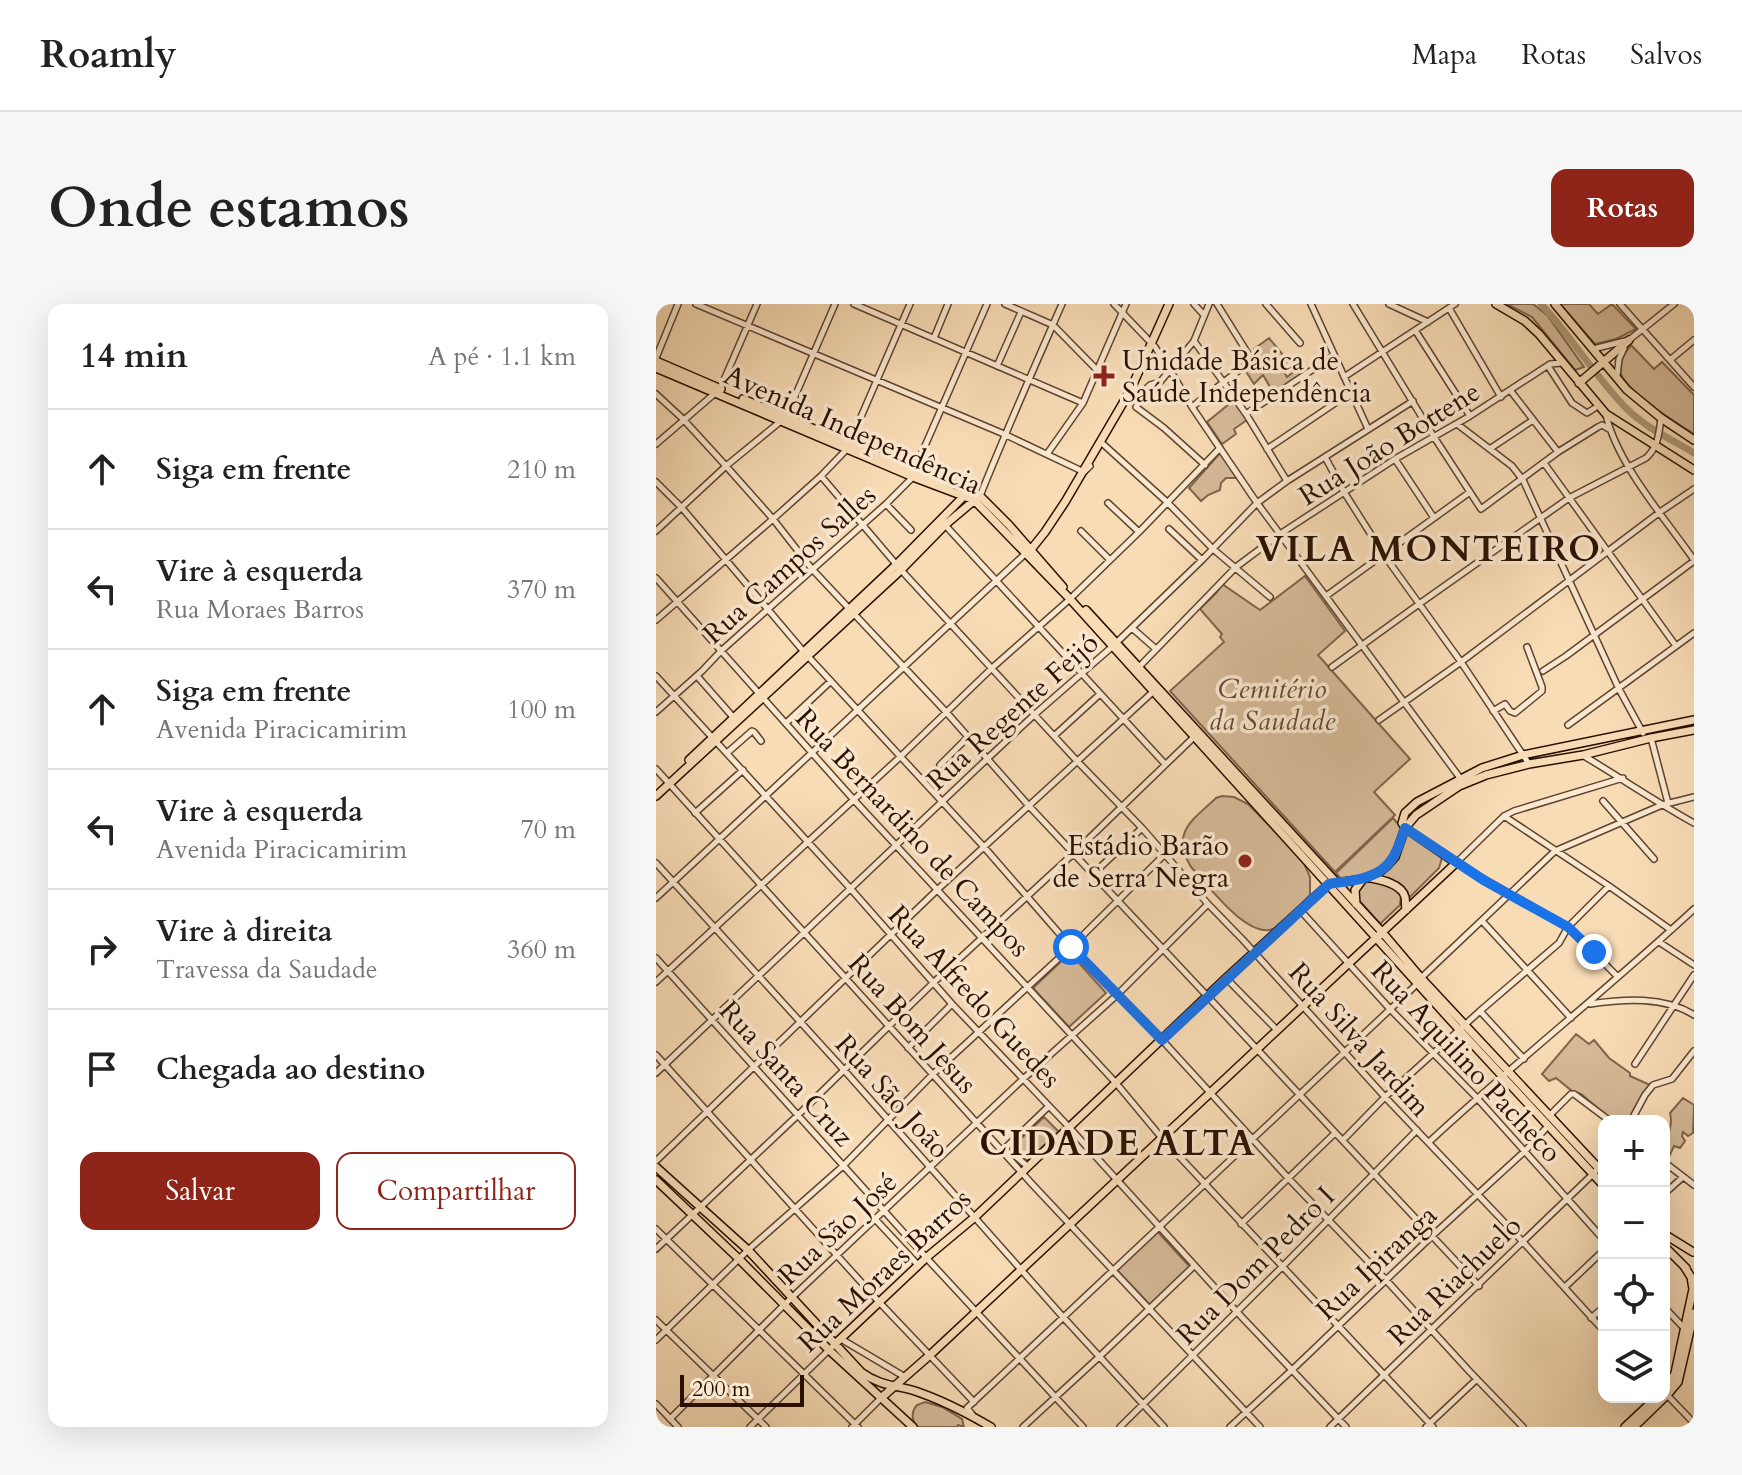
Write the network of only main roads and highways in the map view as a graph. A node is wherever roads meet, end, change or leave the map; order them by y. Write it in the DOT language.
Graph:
graph roads {
  1 [pos="1171,304"];
  2 [pos="1496,304"];
  3 [pos="1555,304"];
  4 [pos="1629,340"];
  5 [pos="1154,346"];
  6 [pos="656,359"];
  7 [pos="1601,364"];
  8 [pos="656,368"];
  9 [pos="1579,383"];
  10 [pos="718,391"];
  11 [pos="1694,440"];
  12 [pos="848,446"];
  13 [pos="1087,469"];
  14 [pos="1694,470"];
  15 [pos="914,474"];
  16 [pos="967,493"];
  17 [pos="977,498"];
  18 [pos="1030,553"];
  19 [pos="898,568"];
  20 [pos="1071,598"];
  21 [pos="1115,644"];
  22 [pos="1156,690"];
  23 [pos="760,696"];
  24 [pos="1694,720"];
  25 [pos="1674,724"];
  26 [pos="1694,730"];
  27 [pos="1675,733"];
  28 [pos="1194,737"];
  29 [pos="714,740"];
  30 [pos="1588,742"];
  31 [pos="1583,755"];
  32 [pos="1472,772"];
  33 [pos="1460,778"];
  34 [pos="1469,781"];
  35 [pos="1245,784"];
  36 [pos="656,794"];
  37 [pos="1440,800"];
  38 [pos="1405,828"];
  39 [pos="1364,878"];
  40 [pos="1332,883"];
  41 [pos="1357,906"];
  42 [pos="1406,910"];
  43 [pos="1380,935"];
  44 [pos="1506,1073"];
  45 [pos="656,1167"];
  46 [pos="1598,1167"];
  47 [pos="1598,1167"];
  48 [pos="656,1180"];
  49 [pos="1670,1238"];
  50 [pos="1670,1252"];
  51 [pos="1693,1252"];
  52 [pos="1683,1264"];
  53 [pos="1694,1274"];
  54 [pos="1694,1313"];
  55 [pos="835,1344"];
  56 [pos="1670,1383"];
  57 [pos="892,1387"];
  58 [pos="1670,1389"];
  59 [pos="881,1398"];
  60 [pos="1651,1403"];
  61 [pos="1657,1403"];
  62 [pos="913,1427"];
  63 [pos="991,1427"];
  64 [pos="1625,1427"];
  65 [pos="1634,1427"];
  1 -- 5 [label="main road"];
  2 -- 9 [label="main road"];
  3 -- 7 [label="main road"];
  4 -- 7 [label="main road"];
  5 -- 13 [label="main road"];
  5 -- 13 [label="main road"];
  6 -- 10 [label="main road, Avenida Independência"];
  7 -- 9 [label="main road"];
  7 -- 11 [label="main road"];
  8 -- 10 [label="main road, Avenida Independência"];
  9 -- 14 [label="main road"];
  10 -- 12 [label="main road, Avenida Independência"];
  12 -- 15 [label="main road, Avenida Independência"];
  12 -- 15 [label="main road, Avenida Independência"];
  13 -- 18 [label="main road"];
  15 -- 16 [label="main road, Avenida Independência"];
  16 -- 17 [label="main road, Avenida Independência"];
  16 -- 19 [label="main road"];
  17 -- 18 [label="main road, Avenida Independência"];
  17 -- 19 [label="main road"];
  18 -- 20 [label="main road, Avenida Independência"];
  18 -- 20 [label="main road, Avenida Independência"];
  19 -- 23 [label="main road"];
  20 -- 21 [label="main road, Avenida Independência"];
  21 -- 22 [label="main road, Avenida Independência"];
  21 -- 22 [label="main road, Avenida Independência"];
  22 -- 28 [label="main road, Avenida Independência"];
  22 -- 35 [label="main road, Avenida Independência"];
  23 -- 29 [label="main road"];
  23 -- 29 [label="main road"];
  24 -- 25 [label="main road"];
  25 -- 27 [label="main road"];
  25 -- 30 [label="main road"];
  26 -- 27 [label="main road"];
  27 -- 31 [label="main road"];
  28 -- 35 [label="main road"];
  28 -- 40 [label="main road, Avenida Independência"];
  29 -- 36 [label="main road"];
  30 -- 31 [label="main road"];
  30 -- 32 [label="main road"];
  31 -- 34 [label="main road"];
  32 -- 33 [label="main road"];
  32 -- 34 [label="main road"];
  33 -- 37 [label="main road"];
  33 -- 38 [label="main road"];
  34 -- 37 [label="main road"];
  35 -- 40 [label="main road, Avenida Independência"];
  37 -- 38 [label="main road"];
  38 -- 39 [label="main road"];
  38 -- 42 [label="main road"];
  39 -- 40 [label="main road"];
  39 -- 41 [label="main road"];
  39 -- 42 [label="main road"];
  40 -- 41 [label="main road, Avenida Independência"];
  40 -- 43 [label="main road, Avenida Independência"];
  40 -- 55 [label="main road, Rua Moraes Barros"];
  41 -- 43 [label="main road, Avenida Independência"];
  42 -- 43 [label="main road"];
  43 -- 44 [label="main road, Avenida Independência"];
  43 -- 57 [label="main road"];
  44 -- 46 [label="main road, Avenida Independência"];
  44 -- 47 [label="main road, Avenida Independência"];
  45 -- 55 [label="main road"];
  48 -- 55 [label="main road"];
  49 -- 51 [label="main road"];
  50 -- 52 [label="main road"];
  51 -- 52 [label="main road"];
  52 -- 53 [label="main road"];
  52 -- 56 [label="main road"];
  54 -- 58 [label="main road"];
  55 -- 57 [label="main road"];
  55 -- 59 [label="main road"];
  57 -- 59 [label="main road"];
  57 -- 63 [label="main road"];
  59 -- 62 [label="main road"];
  60 -- 64 [label="main road"];
  61 -- 65 [label="main road"];
}
